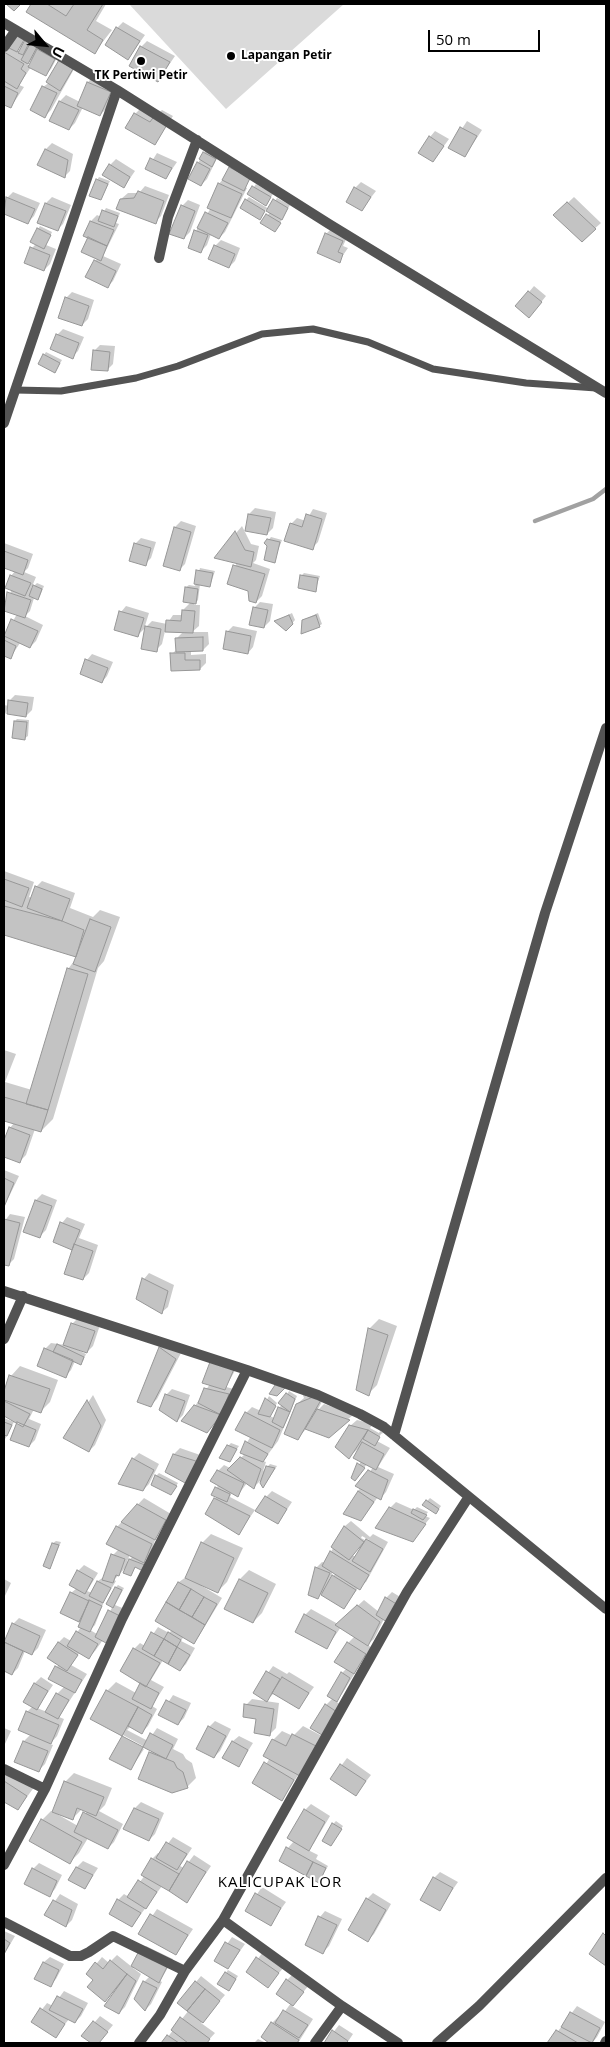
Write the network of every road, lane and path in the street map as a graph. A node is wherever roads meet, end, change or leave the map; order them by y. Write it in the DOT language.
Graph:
graph roads {
  1 [pos="4,23"];
  2 [pos="16,30"];
  3 [pos="4,47"];
  4 [pos="117,90"];
  5 [pos="197,140"];
  6 [pos="159,258"];
  7 [pos="15,390"];
  8 [pos="603,391"];
  9 [pos="4,423"];
  10 [pos="606,728"];
  11 [pos="4,1291"];
  12 [pos="23,1296"];
  13 [pos="4,1338"];
  14 [pos="247,1370"];
  15 [pos="394,1435"];
  16 [pos="468,1498"];
  17 [pos="606,1609"];
  18 [pos="4,1769"];
  19 [pos="45,1790"];
  20 [pos="4,1865"];
  21 [pos="606,1878"];
  22 [pos="223,1920"];
  23 [pos="4,1922"];
  24 [pos="185,1971"];
  25 [pos="342,2006"];
  26 [pos="139,2043"];
  27 [pos="315,2043"];
  28 [pos="398,2043"];
  29 [pos="437,2043"];
  1 -- 2 [label="street"];
  2 -- 3 [label="street"];
  2 -- 4 [label="street"];
  4 -- 5 [label="street"];
  4 -- 7 [label="street"];
  5 -- 6 [label="street"];
  5 -- 8 [label="street"];
  7 -- 8 [label="lane"];
  7 -- 9 [label="street"];
  10 -- 15 [label="street"];
  11 -- 12 [label="street"];
  12 -- 13 [label="street"];
  12 -- 14 [label="street"];
  14 -- 15 [label="street"];
  14 -- 19 [label="street"];
  15 -- 16 [label="street"];
  16 -- 17 [label="street"];
  16 -- 22 [label="street"];
  18 -- 19 [label="street"];
  19 -- 20 [label="street"];
  21 -- 29 [label="street"];
  22 -- 24 [label="street"];
  22 -- 25 [label="street"];
  23 -- 24 [label="street"];
  24 -- 26 [label="street"];
  25 -- 27 [label="street"];
  25 -- 28 [label="street"];
}
